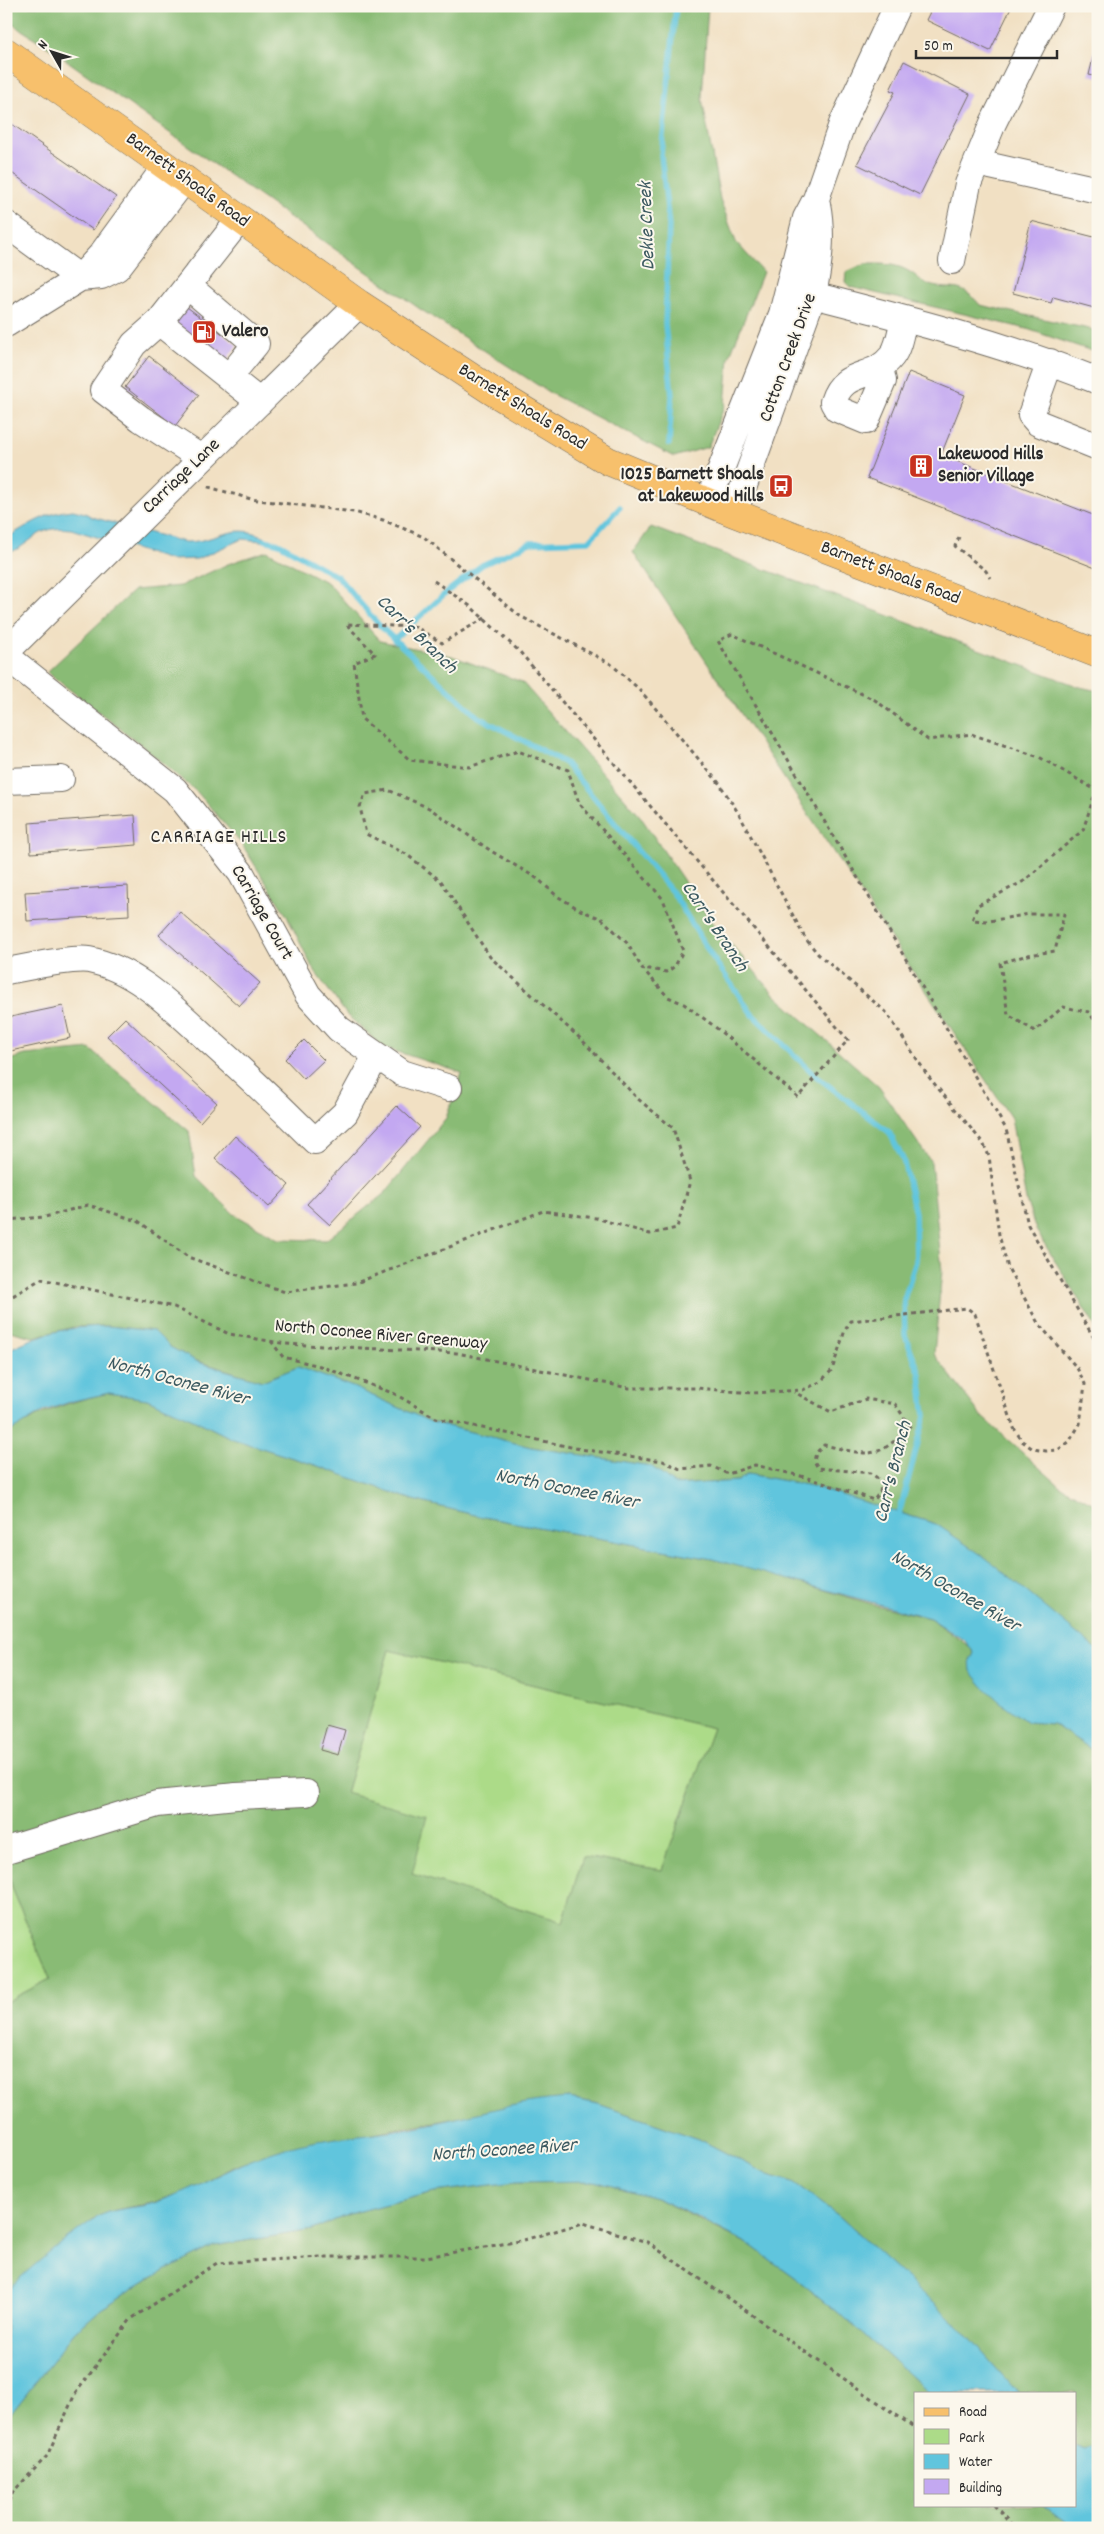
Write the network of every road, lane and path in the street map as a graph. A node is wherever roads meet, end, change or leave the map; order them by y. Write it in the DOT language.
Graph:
graph roads {
  1 [pos="897,6"];
  2 [pos="1051,6"];
  3 [pos="6,52"];
  4 [pos="977,163"];
  5 [pos="175,173"];
  6 [pos="1098,190"];
  7 [pos="240,219"];
  8 [pos="6,224"];
  9 [pos="952,260"];
  10 [pos="80,278"];
  11 [pos="188,286"];
  12 [pos="801,292"];
  13 [pos="359,304"];
  14 [pos="904,319"];
  15 [pos="159,322"];
  16 [pos="6,324"];
  17 [pos="1050,362"];
  18 [pos="880,368"];
  19 [pos="229,377"];
  20 [pos="1098,381"];
  21 [pos="260,402"];
  22 [pos="1098,447"];
  23 [pos="195,464"];
  24 [pos="708,502"];
  25 [pos="734,513"];
  26 [pos="959,537"];
  27 [pos="990,578"];
  28 [pos="434,581"];
  29 [pos="484,618"];
  30 [pos="6,652"];
  31 [pos="1098,654"];
  32 [pos="6,656"];
  33 [pos="61,779"];
  34 [pos="6,781"];
  35 [pos="642,968"];
  36 [pos="6,971"];
  37 [pos="1098,1026"];
  38 [pos="376,1056"];
  39 [pos="449,1088"];
  40 [pos="6,1220"];
  41 [pos="6,1300"];
  42 [pos="270,1341"];
  43 [pos="1098,1345"];
  44 [pos="792,1391"];
  45 [pos="306,1793"];
  46 [pos="6,1850"];
  47 [pos="914,2427"];
  48 [pos="995,2506"];
  49 [pos="6,2509"];
  50 [pos="1014,2528"];
  1 -- 12 [label="street, Cotton Creek Drive"];
  2 -- 4 [label="street"];
  3 -- 5 [label="main road, Barnett Shoals Road"];
  4 -- 6 [label="street"];
  4 -- 9 [label="street"];
  5 -- 7 [label="main road, Barnett Shoals Road"];
  5 -- 10 [label="street"];
  7 -- 11 [label="street"];
  7 -- 13 [label="main road, Barnett Shoals Road"];
  8 -- 10 [label="street"];
  10 -- 16 [label="street"];
  11 -- 15 [label="street"];
  11 -- 19 [label="street"];
  12 -- 14 [label="street"];
  12 -- 24 [label="street, Cotton Creek Drive"];
  12 -- 25 [label="street, Cotton Creek Drive"];
  13 -- 21 [label="street, Carriage Lane"];
  13 -- 24 [label="main road, Barnett Shoals Road"];
  14 -- 17 [label="street"];
  14 -- 18 [label="street"];
  15 -- 19 [label="street"];
  15 -- 23 [label="street"];
  17 -- 20 [label="street"];
  17 -- 22 [label="street"];
  19 -- 21 [label="street"];
  21 -- 23 [label="street, Carriage Lane"];
  23 -- 30 [label="street, Carriage Lane"];
  23 -- 44 [label="path, North Oconee River Greenway"];
  24 -- 25 [label="main road, Barnett Shoals Road"];
  25 -- 31 [label="main road, Barnett Shoals Road"];
  26 -- 27 [label="path"];
  28 -- 29 [label="path"];
  29 -- 35 [label="path"];
  29 -- 35 [label="path"];
  32 -- 38 [label="street, Carriage Court"];
  33 -- 34 [label="street"];
  35 -- 40 [label="path"];
  36 -- 38 [label="street"];
  37 -- 43 [label="path"];
  38 -- 39 [label="street, Carriage Court"];
  41 -- 42 [label="path, North Oconee River Greenway"];
  42 -- 44 [label="path, North Oconee River Greenway"];
  42 -- 44 [label="path"];
  45 -- 46 [label="street"];
  47 -- 49 [label="path"];
  48 -- 50 [label="path"];
}
